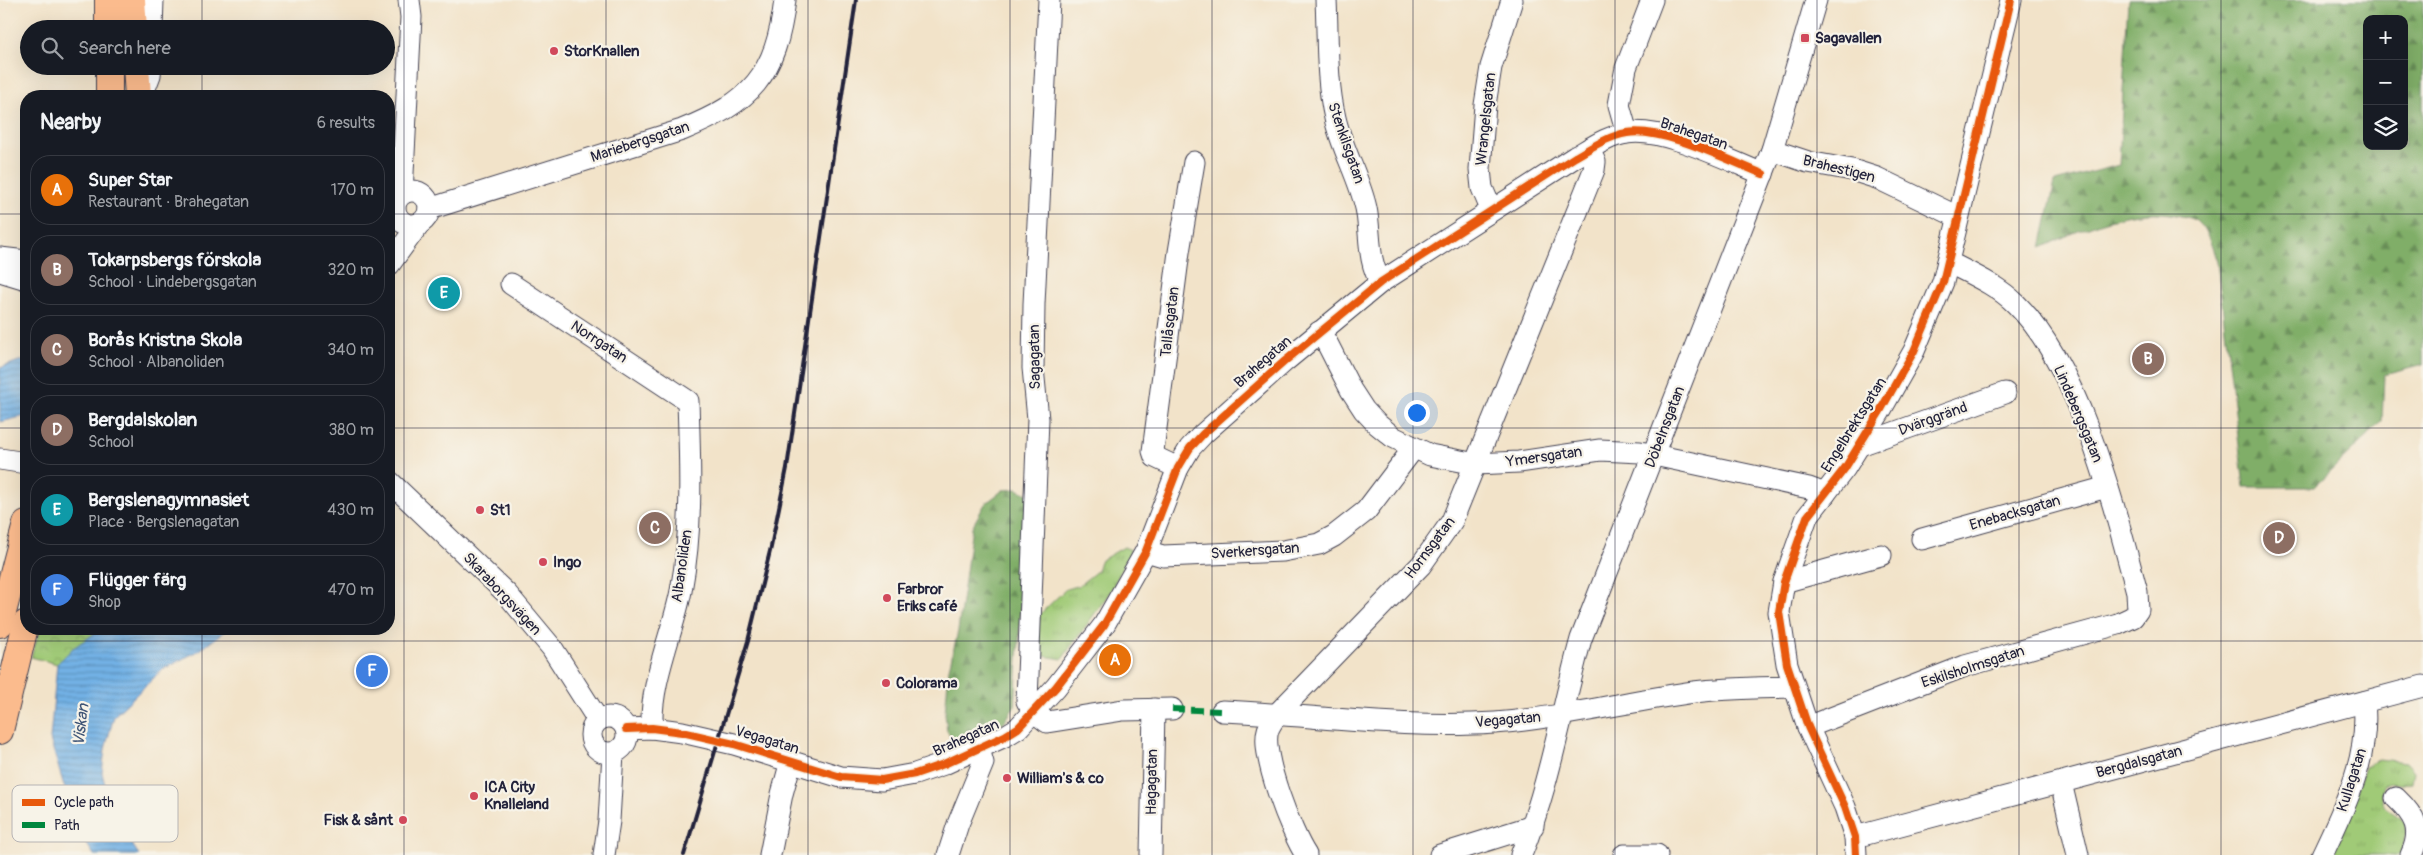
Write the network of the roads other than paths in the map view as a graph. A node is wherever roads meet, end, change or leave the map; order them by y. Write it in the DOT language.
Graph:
graph roads {
  1 [pos="108,0"];
  2 [pos="132,0"];
  3 [pos="153,0"];
  4 [pos="409,0"];
  5 [pos="785,0"];
  6 [pos="1050,0"];
  7 [pos="1326,0"];
  8 [pos="1512,0"];
  9 [pos="1652,0"];
  10 [pos="1816,0"];
  11 [pos="2011,0"];
  12 [pos="108,20"];
  13 [pos="133,20"];
  14 [pos="152,20"];
  15 [pos="109,75"];
  16 [pos="137,75"];
  17 [pos="150,75"];
  18 [pos="109,90"];
  19 [pos="138,90"];
  20 [pos="144,90"];
  21 [pos="1627,133"];
  22 [pos="1589,149"];
  23 [pos="1772,150"];
  24 [pos="1194,162"];
  25 [pos="1763,174"];
  26 [pos="395,208"];
  27 [pos="1491,209"];
  28 [pos="424,217"];
  29 [pos="1958,217"];
  30 [pos="395,257"];
  31 [pos="0,258"];
  32 [pos="20,260"];
  33 [pos="1948,262"];
  34 [pos="0,271"];
  35 [pos="20,277"];
  36 [pos="1380,282"];
  37 [pos="510,284"];
  38 [pos="1319,332"];
  39 [pos="2005,393"];
  40 [pos="688,401"];
  41 [pos="1860,445"];
  42 [pos="1412,449"];
  43 [pos="1654,455"];
  44 [pos="0,459"];
  45 [pos="20,462"];
  46 [pos="1476,464"];
  47 [pos="1178,468"];
  48 [pos="395,487"];
  49 [pos="2107,487"];
  50 [pos="1825,494"];
  51 [pos="1922,539"];
  52 [pos="20,547"];
  53 [pos="1146,551"];
  54 [pos="1881,556"];
  55 [pos="1784,582"];
  56 [pos="2138,610"];
  57 [pos="0,624"];
  58 [pos="23,635"];
  59 [pos="1792,686"];
  60 [pos="2423,686"];
  61 [pos="2364,702"];
  62 [pos="1222,711"];
  63 [pos="1034,712"];
  64 [pos="1278,713"];
  65 [pos="1563,715"];
  66 [pos="598,720"];
  67 [pos="1808,726"];
  68 [pos="652,728"];
  69 [pos="626,729"];
  70 [pos="0,731"];
  71 [pos="979,749"];
  72 [pos="613,753"];
  73 [pos="791,761"];
  74 [pos="899,778"];
  75 [pos="2061,783"];
  76 [pos="2396,798"];
  77 [pos="1533,826"];
  78 [pos="1855,846"];
  79 [pos="604,855"];
  80 [pos="770,855"];
  81 [pos="948,855"];
  82 [pos="1151,855"];
  83 [pos="1306,855"];
  84 [pos="1440,855"];
  85 [pos="1521,855"];
  86 [pos="1624,855"];
  87 [pos="1657,855"];
  88 [pos="2078,855"];
  89 [pos="2322,855"];
  90 [pos="2411,855"];
  1 -- 12 [label="main road"];
  2 -- 13 [label="main road"];
  3 -- 14 [label="street"];
  4 -- 26 [label="street"];
  5 -- 28 [label="street, Mariebergsgatan"];
  6 -- 63 [label="street, Sagagatan"];
  7 -- 36 [label="street, Stenkilsgatan"];
  8 -- 27 [label="street, Wrangelsgatan"];
  9 -- 21 [label="street"];
  10 -- 23 [label="street, Döbelnsgatan"];
  11 -- 29 [label="street, Engelbrektsgatan"];
  15 -- 18 [label="main road"];
  16 -- 19 [label="main road"];
  17 -- 20 [label="street"];
  21 -- 22 [label="street, Brahegatan"];
  21 -- 25 [label="street, Brahegatan"];
  22 -- 27 [label="street, Brahegatan"];
  22 -- 46 [label="street, Hornsgatan"];
  23 -- 25 [label="street, Döbelnsgatan"];
  23 -- 29 [label="street, Brahestigen"];
  24 -- 47 [label="street, Tallåsgatan"];
  25 -- 43 [label="street, Döbelnsgatan"];
  26 -- 28 [label="street"];
  26 -- 28 [label="street"];
  27 -- 36 [label="street, Brahegatan"];
  28 -- 30 [label="street"];
  29 -- 33 [label="street, Engelbrektsgatan"];
  31 -- 32 [label="street"];
  33 -- 41 [label="street, Engelbrektsgatan"];
  33 -- 49 [label="street, Lindebergsgatan"];
  34 -- 35 [label="street"];
  36 -- 38 [label="street, Brahegatan"];
  37 -- 40 [label="street, Norrgatan"];
  38 -- 42 [label="street, Ymersgatan"];
  38 -- 47 [label="street, Brahegatan"];
  39 -- 41 [label="street, Dvärggränd"];
  40 -- 68 [label="street, Albanoliden"];
  41 -- 50 [label="street, Engelbrektsgatan"];
  42 -- 46 [label="street, Ymersgatan"];
  42 -- 53 [label="street, Sverkersgatan"];
  43 -- 46 [label="street, Ymersgatan"];
  43 -- 50 [label="street, Ymersgatan"];
  43 -- 65 [label="street, Döbelnsgatan"];
  44 -- 45 [label="street"];
  46 -- 64 [label="street, Hornsgatan"];
  47 -- 53 [label="street, Brahegatan"];
  48 -- 66 [label="street, Skaraborgsvägen"];
  49 -- 51 [label="street, Enebacksgatan"];
  49 -- 56 [label="street, Lindebergsgatan"];
  50 -- 55 [label="street, Engelbrektsgatan"];
  52 -- 57 [label="main road"];
  53 -- 63 [label="street, Brahegatan"];
  54 -- 55 [label="street"];
  55 -- 59 [label="street, Engelbrektsgatan"];
  56 -- 67 [label="street, Eskilsholmsgatan"];
  58 -- 70 [label="main road"];
  59 -- 65 [label="street, Vegagatan"];
  59 -- 67 [label="street, Engelbrektsgatan"];
  60 -- 61 [label="street, Bergdalsgatan"];
  61 -- 75 [label="street, Bergdalsgatan"];
  61 -- 89 [label="street, Kullagatan"];
  62 -- 64 [label="street, Vegagatan"];
  63 -- 71 [label="street, Brahegatan"];
  63 -- 82 [label="street, Hagagatan"];
  64 -- 65 [label="street, Vegagatan"];
  64 -- 83 [label="street, Hornsgatan"];
  65 -- 77 [label="street, Döbelnsgatan"];
  66 -- 69 [label="street"];
  66 -- 72 [label="street"];
  67 -- 78 [label="street, Engelbrektsgatan"];
  68 -- 69 [label="street, Vegagatan"];
  68 -- 73 [label="street, Vegagatan"];
  69 -- 72 [label="street"];
  71 -- 74 [label="street, Brahegatan"];
  71 -- 81 [label="street"];
  72 -- 79 [label="street"];
  73 -- 74 [label="street, Vegagatan"];
  73 -- 80 [label="street"];
  75 -- 78 [label="street, Bergdalsgatan"];
  75 -- 88 [label="street"];
  76 -- 90 [label="street"];
  77 -- 84 [label="street"];
  77 -- 85 [label="street, Döbelnsgatan"];
  86 -- 87 [label="street"];
}
